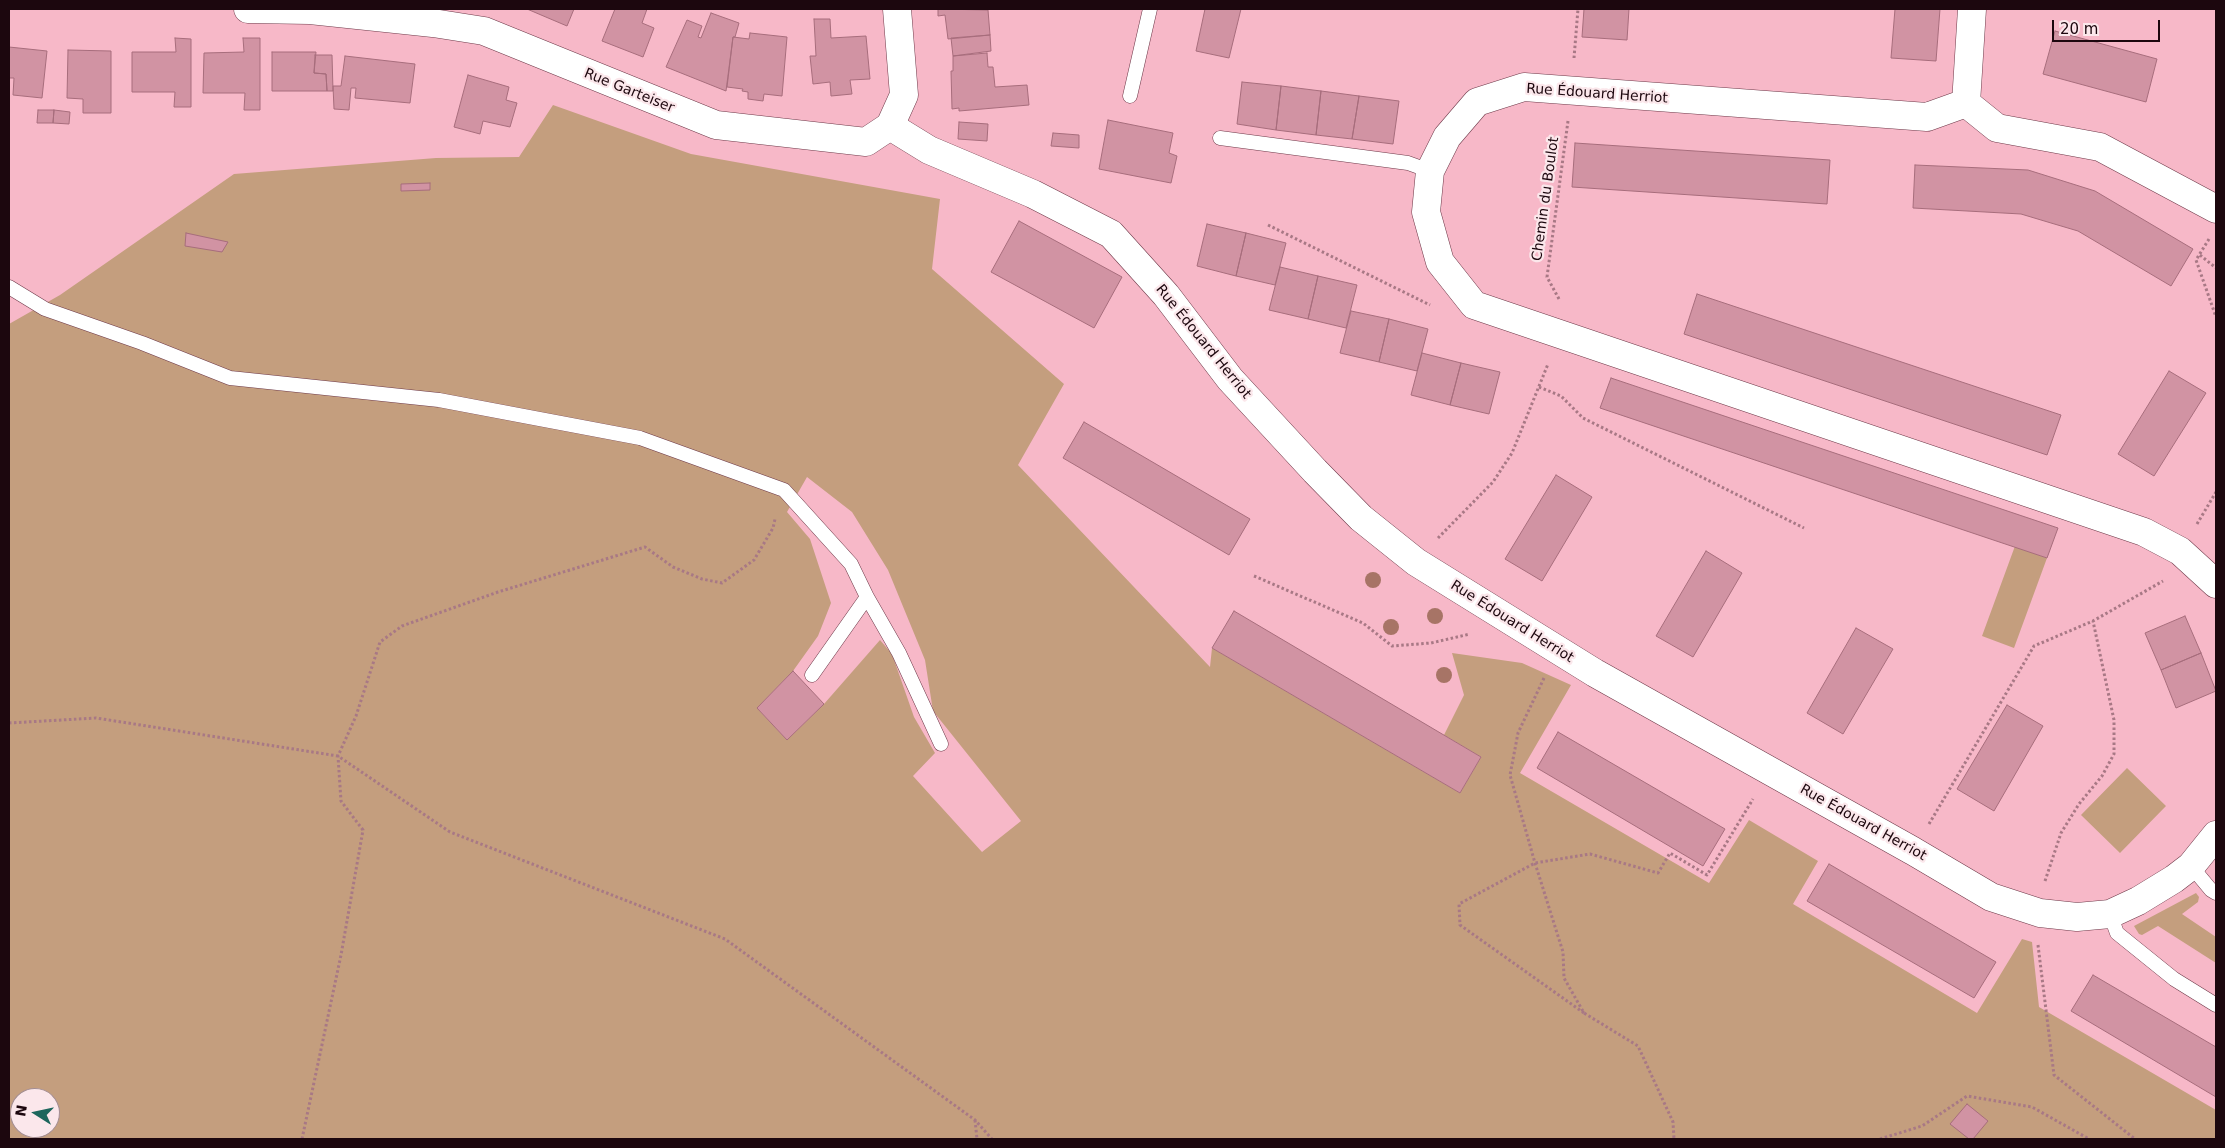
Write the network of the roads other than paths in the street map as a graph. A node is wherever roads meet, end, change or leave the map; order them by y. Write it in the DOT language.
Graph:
graph roads {
  1 [pos="248,9"];
  2 [pos="310,9"];
  3 [pos="897,9"];
  4 [pos="1150,9"];
  5 [pos="1972,9"];
  6 [pos="1130,96"];
  7 [pos="1966,103"];
  8 [pos="890,126"];
  9 [pos="1220,138"];
  10 [pos="1430,171"];
  11 [pos="2214,222"];
  12 [pos="9,287"];
  13 [pos="2216,584"];
  14 [pos="866,596"];
  15 [pos="812,675"];
  16 [pos="941,744"];
  17 [pos="2216,835"];
  18 [pos="2191,866"];
  19 [pos="2216,893"];
  20 [pos="2110,914"];
  21 [pos="2216,1005"];
  1 -- 2 [label="street, Rue Garteiser"];
  2 -- 8 [label="street, Rue Garteiser"];
  3 -- 8 [label="street"];
  4 -- 6 [label="lane"];
  5 -- 7 [label="street"];
  7 -- 10 [label="street, Rue Édouard Herriot"];
  7 -- 11 [label="street"];
  8 -- 20 [label="street, Rue Édouard Herriot"];
  9 -- 10 [label="lane"];
  10 -- 13 [label="street, Rue Édouard Herriot"];
  12 -- 14 [label="lane"];
  14 -- 15 [label="lane"];
  14 -- 16 [label="lane"];
  17 -- 18 [label="street, Rue Édouard Herriot"];
  18 -- 19 [label="lane"];
  18 -- 20 [label="street, Rue Édouard Herriot"];
  20 -- 21 [label="lane"];
}
